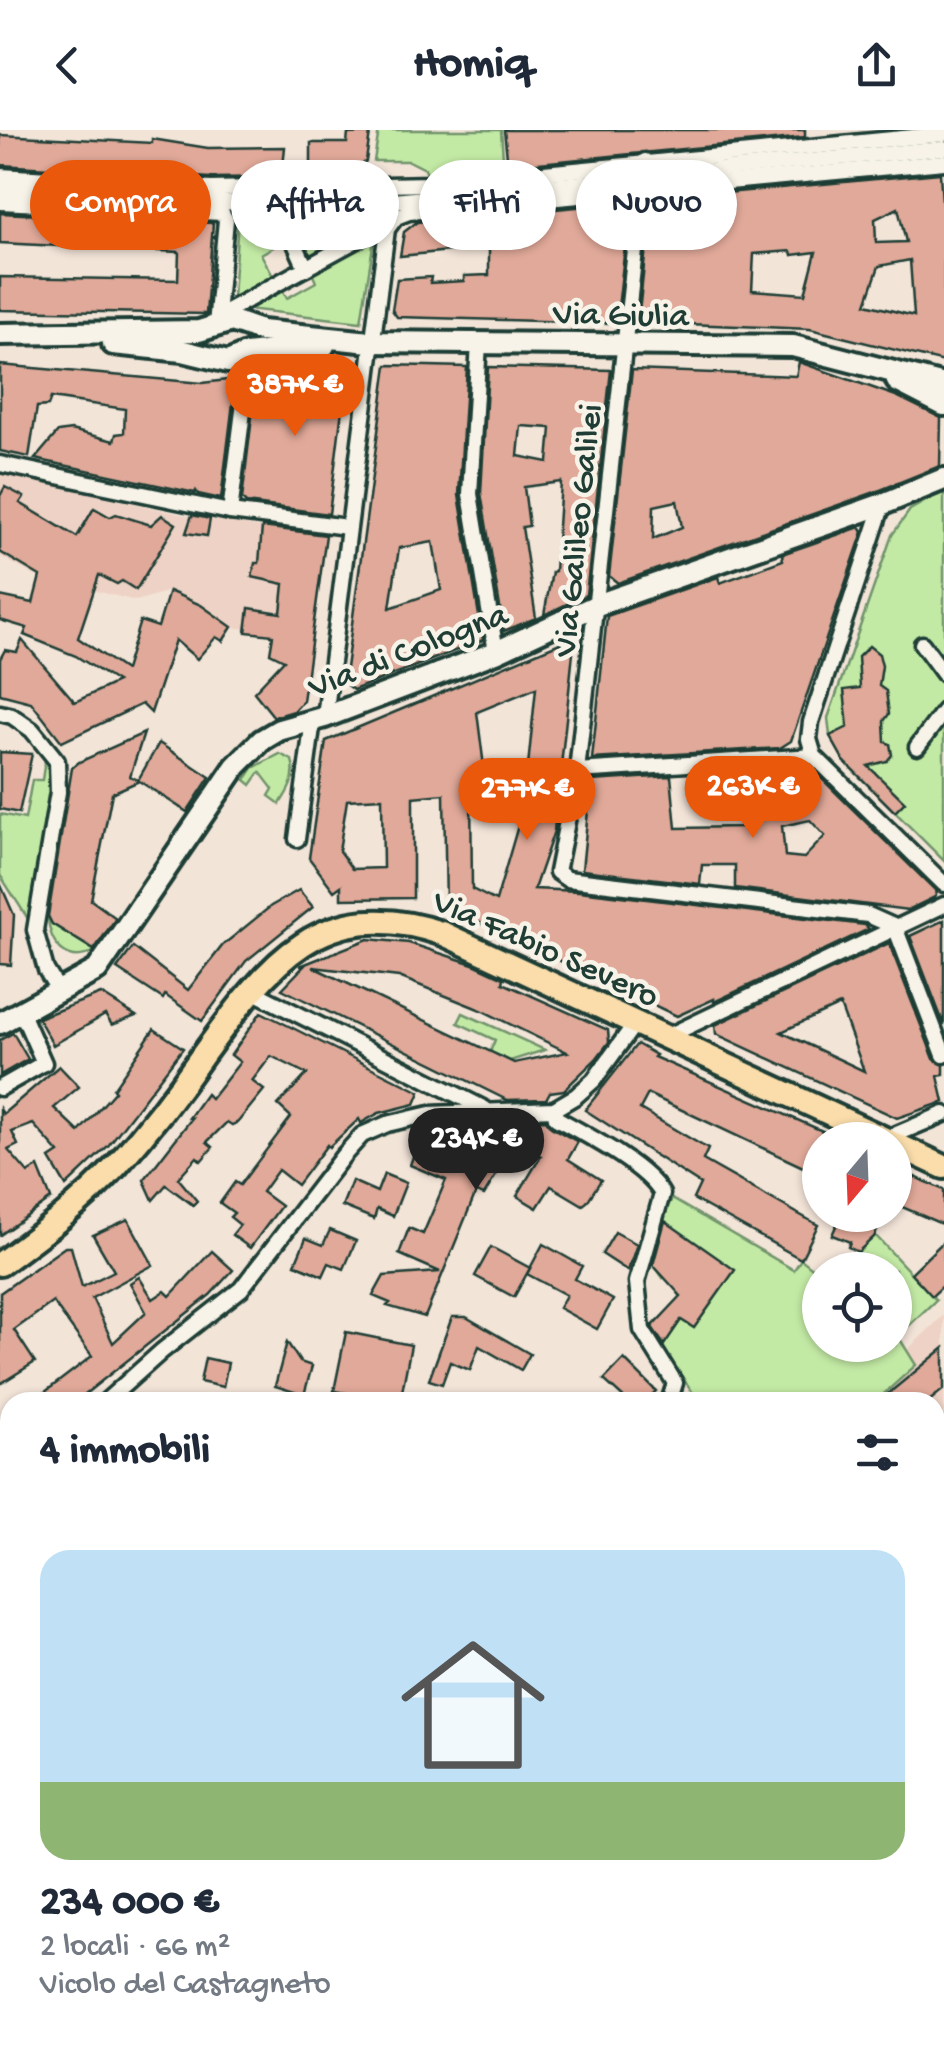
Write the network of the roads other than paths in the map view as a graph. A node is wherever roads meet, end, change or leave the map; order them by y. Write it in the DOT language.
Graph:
graph roads {
  1 [pos="944,134"];
  2 [pos="944,148"];
  3 [pos="944,162"];
  4 [pos="737,163"];
  5 [pos="737,167"];
  6 [pos="737,172"];
  7 [pos="0,176"];
  8 [pos="576,179"];
  9 [pos="576,183"];
  10 [pos="576,186"];
  11 [pos="0,189"];
  12 [pos="399,200"];
  13 [pos="0,202"];
  14 [pos="231,211"];
  15 [pos="296,250"];
  16 [pos="343,250"];
  17 [pos="636,250"];
  18 [pos="306,268"];
  19 [pos="226,322"];
  20 [pos="0,334"];
  21 [pos="370,342"];
  22 [pos="479,343"];
  23 [pos="626,344"];
  24 [pos="246,354"];
  25 [pos="216,357"];
  26 [pos="868,367"];
  27 [pos="944,384"];
  28 [pos="944,405"];
  29 [pos="0,464"];
  30 [pos="944,479"];
  31 [pos="883,504"];
  32 [pos="230,512"];
  33 [pos="347,528"];
  34 [pos="597,605"];
  35 [pos="922,644"];
  36 [pos="496,652"];
  37 [pos="944,674"];
  38 [pos="944,710"];
  39 [pos="0,713"];
  40 [pos="319,718"];
  41 [pos="916,747"];
  42 [pos="814,756"];
  43 [pos="577,771"];
  44 [pos="297,840"];
  45 [pos="944,884"];
  46 [pos="944,905"];
  47 [pos="895,927"];
  48 [pos="250,990"];
  49 [pos="59,991"];
  50 [pos="21,1011"];
  51 [pos="636,1022"];
  52 [pos="0,1023"];
  53 [pos="666,1036"];
  54 [pos="944,1055"];
  55 [pos="0,1088"];
  56 [pos="554,1108"];
  57 [pos="486,1110"];
  58 [pos="944,1114"];
  59 [pos="848,1122"];
  60 [pos="912,1128"];
  61 [pos="912,1152"];
  62 [pos="944,1167"];
  63 [pos="0,1264"];
  64 [pos="117,1392"];
  65 [pos="672,1392"];
  1 -- 4 [label="street"];
  2 -- 5 [label="street"];
  3 -- 6 [label="street"];
  7 -- 8 [label="street"];
  9 -- 12 [label="street"];
  10 -- 21 [label="street"];
  11 -- 14 [label="street"];
  13 -- 19 [label="street"];
  15 -- 18 [label="street"];
  16 -- 18 [label="street"];
  17 -- 23 [label="street, Via Galileo Galilei"];
  18 -- 19 [label="street"];
  19 -- 20 [label="street, Via Giulia"];
  19 -- 21 [label="street, Via Giulia"];
  19 -- 24 [label="street"];
  19 -- 25 [label="street"];
  20 -- 25 [label="street, Via Giulia"];
  21 -- 22 [label="street, Via Giulia"];
  21 -- 24 [label="street, Via Giulia"];
  21 -- 33 [label="street"];
  22 -- 23 [label="street, Via Giulia"];
  22 -- 36 [label="street"];
  23 -- 26 [label="street, Via Giulia"];
  23 -- 34 [label="street, Via Galileo Galilei"];
  24 -- 25 [label="street, Via Giulia"];
  24 -- 32 [label="street"];
  26 -- 27 [label="street, Via Giulia"];
  26 -- 28 [label="street, Via Giulia"];
  29 -- 32 [label="street"];
  30 -- 31 [label="street, Via di Cologna"];
  31 -- 34 [label="street, Via di Cologna"];
  31 -- 42 [label="street"];
  32 -- 33 [label="street"];
  33 -- 40 [label="street"];
  34 -- 36 [label="street, Via di Cologna"];
  34 -- 43 [label="street, Via Galileo Galilei"];
  35 -- 37 [label="street"];
  36 -- 40 [label="street, Via di Cologna"];
  38 -- 41 [label="street"];
  39 -- 49 [label="street"];
  40 -- 44 [label="street"];
  40 -- 49 [label="street, Via di Cologna"];
  42 -- 43 [label="street"];
  42 -- 45 [label="street"];
  43 -- 47 [label="street, Via Galileo Galilei"];
  46 -- 47 [label="street"];
  47 -- 53 [label="street"];
  47 -- 54 [label="street"];
  48 -- 51 [label="main road, Via Fabio Severo"];
  48 -- 57 [label="street"];
  48 -- 63 [label="main road, Via Fabio Severo"];
  49 -- 50 [label="street, Via di Cologna"];
  50 -- 52 [label="street, Via di Cologna"];
  50 -- 55 [label="street"];
  51 -- 53 [label="main road, Via Fabio Severo"];
  51 -- 56 [label="street"];
  53 -- 59 [label="main road, Via Fabio Severo"];
  56 -- 57 [label="street"];
  56 -- 65 [label="street"];
  57 -- 64 [label="street"];
  58 -- 60 [label="street"];
  61 -- 62 [label="main road"];
}
